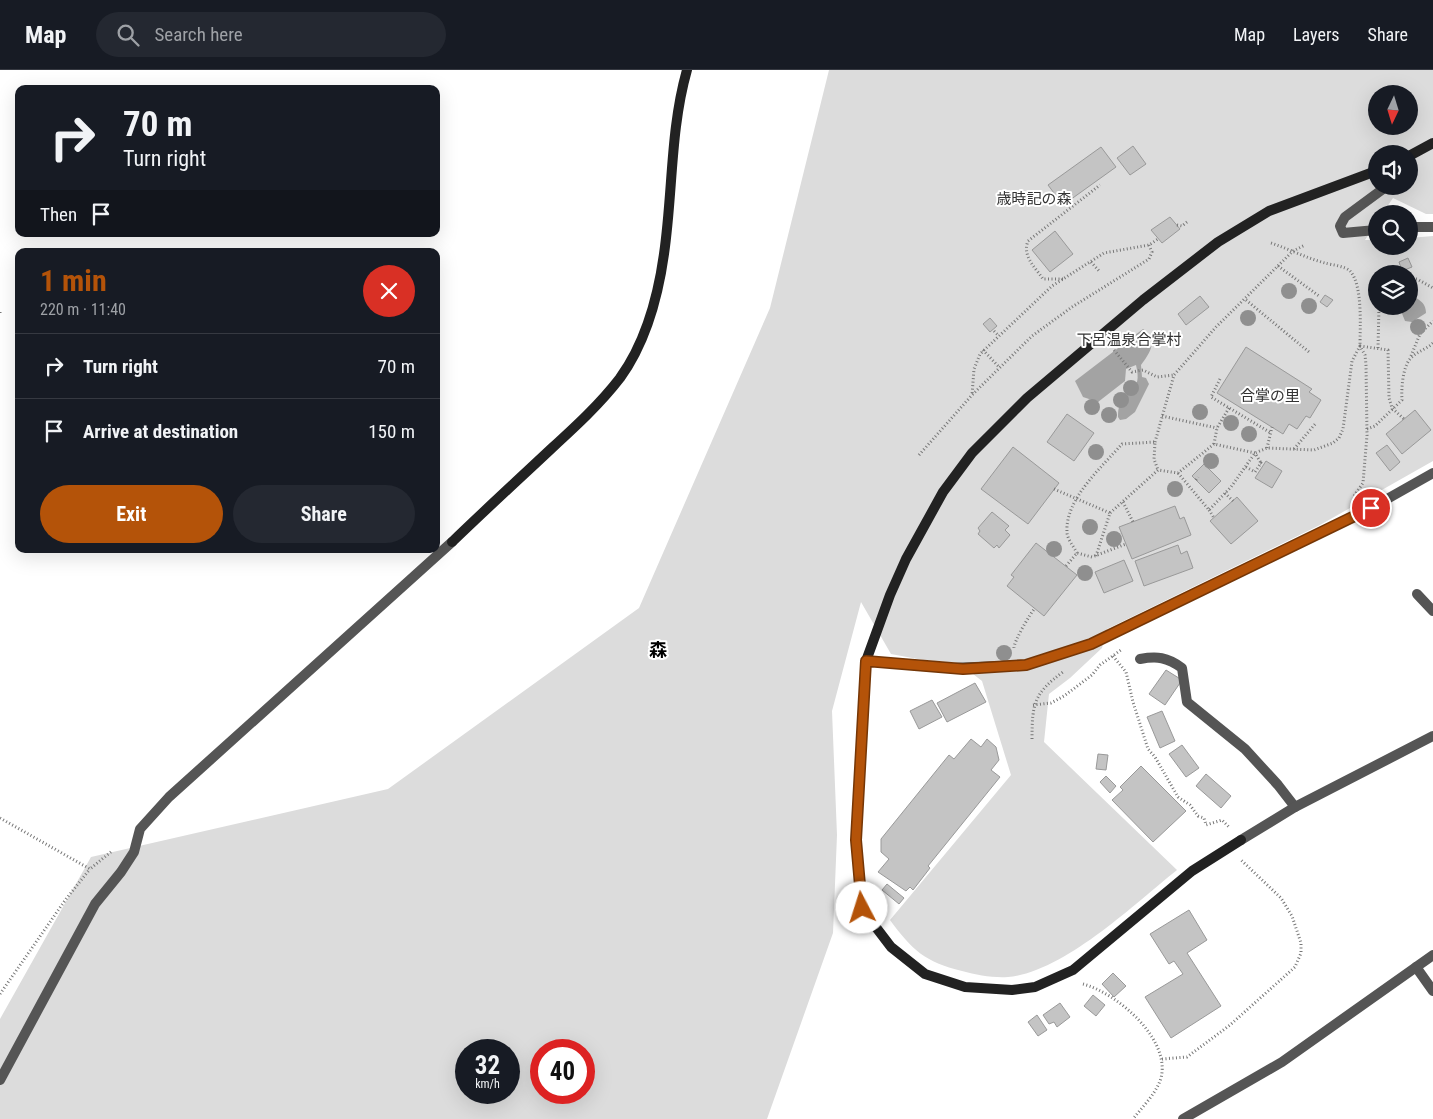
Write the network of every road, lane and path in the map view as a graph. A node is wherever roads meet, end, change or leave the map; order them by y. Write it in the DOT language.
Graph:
graph roads {
  1 [pos="687,70"];
  2 [pos="1433,144"];
  3 [pos="1418,152"];
  4 [pos="1368,174"];
  5 [pos="1100,185"];
  6 [pos="1375,195"];
  7 [pos="1187,222"];
  8 [pos="1176,226"];
  9 [pos="1418,227"];
  10 [pos="1433,227"];
  11 [pos="1368,231"];
  12 [pos="1158,239"];
  13 [pos="1271,242"];
  14 [pos="1149,245"];
  15 [pos="1305,245"];
  16 [pos="1293,251"];
  17 [pos="1091,262"];
  18 [pos="1278,266"];
  19 [pos="1100,272"];
  20 [pos="1064,279"];
  21 [pos="1418,279"];
  22 [pos="1433,288"];
  23 [pos="1319,296"];
  24 [pos="1246,300"];
  25 [pos="1379,315"];
  26 [pos="1433,321"];
  27 [pos="994,331"];
  28 [pos="998,335"];
  29 [pos="1433,343"];
  30 [pos="1360,346"];
  31 [pos="1378,348"];
  32 [pos="983,350"];
  33 [pos="1114,350"];
  34 [pos="1309,352"];
  35 [pos="1411,357"];
  36 [pos="999,367"];
  37 [pos="1174,375"];
  38 [pos="1220,378"];
  39 [pos="972,395"];
  40 [pos="1229,408"];
  41 [pos="1392,408"];
  42 [pos="1162,416"];
  43 [pos="1404,419"];
  44 [pos="1316,423"];
  45 [pos="1272,427"];
  46 [pos="1217,428"];
  47 [pos="1367,429"];
  48 [pos="1271,433"];
  49 [pos="1154,442"];
  50 [pos="1214,444"];
  51 [pos="1267,448"];
  52 [pos="1294,448"];
  53 [pos="1254,453"];
  54 [pos="919,455"];
  55 [pos="1246,466"];
  56 [pos="1158,470"];
  57 [pos="1433,473"];
  58 [pos="1178,474"];
  59 [pos="1054,490"];
  60 [pos="1226,493"];
  61 [pos="1076,499"];
  62 [pos="1233,501"];
  63 [pos="1123,502"];
  64 [pos="1209,510"];
  65 [pos="1110,514"];
  66 [pos="1214,518"];
  67 [pos="1133,522"];
  68 [pos="1338,523"];
  69 [pos="1126,544"];
  70 [pos="440,553"];
  71 [pos="440,553"];
  72 [pos="1077,553"];
  73 [pos="1096,556"];
  74 [pos="1066,566"];
  75 [pos="1417,594"];
  76 [pos="1034,608"];
  77 [pos="1433,611"];
  78 [pos="1018,635"];
  79 [pos="1123,649"];
  80 [pos="1113,656"];
  81 [pos="1140,659"];
  82 [pos="866,661"];
  83 [pos="1433,736"];
  84 [pos="1032,739"];
  85 [pos="1295,807"];
  86 [pos="0,818"];
  87 [pos="140,829"];
  88 [pos="1241,840"];
  89 [pos="1230,847"];
  90 [pos="90,869"];
  91 [pos="1433,955"];
  92 [pos="1416,967"];
  93 [pos="1060,978"];
  94 [pos="1433,991"];
  95 [pos="0,994"];
  96 [pos="1162,1059"];
  97 [pos="0,1080"];
  98 [pos="1198,1115"];
  99 [pos="1133,1119"];
  100 [pos="1183,1119"];
  1 -- 70 [label="street"];
  2 -- 3 [label="street"];
  4 -- 82 [label="street"];
  5 -- 20 [label="path"];
  6 -- 11 [label="street"];
  7 -- 8 [label="path"];
  9 -- 10 [label="street"];
  12 -- 14 [label="path"];
  13 -- 16 [label="path"];
  14 -- 17 [label="path"];
  14 -- 36 [label="path"];
  15 -- 16 [label="path"];
  16 -- 18 [label="path"];
  16 -- 30 [label="path"];
  17 -- 19 [label="path"];
  17 -- 20 [label="path"];
  18 -- 23 [label="path"];
  18 -- 24 [label="path"];
  20 -- 28 [label="path"];
  21 -- 22 [label="path"];
  24 -- 34 [label="path"];
  24 -- 37 [label="path"];
  25 -- 31 [label="path"];
  26 -- 35 [label="path"];
  27 -- 28 [label="path"];
  28 -- 32 [label="path"];
  29 -- 35 [label="path"];
  30 -- 31 [label="path"];
  30 -- 47 [label="path"];
  30 -- 52 [label="path"];
  31 -- 41 [label="path"];
  32 -- 36 [label="path"];
  32 -- 39 [label="path"];
  33 -- 37 [label="path"];
  35 -- 41 [label="path"];
  36 -- 39 [label="path"];
  37 -- 42 [label="path"];
  38 -- 40 [label="path"];
  39 -- 54 [label="path"];
  40 -- 46 [label="path"];
  40 -- 48 [label="path"];
  41 -- 43 [label="path"];
  41 -- 47 [label="path"];
  42 -- 46 [label="path"];
  42 -- 49 [label="path"];
  44 -- 52 [label="path"];
  45 -- 48 [label="path"];
  46 -- 50 [label="path"];
  47 -- 68 [label="path"];
  48 -- 51 [label="path"];
  49 -- 56 [label="path"];
  49 -- 61 [label="path"];
  50 -- 53 [label="path"];
  50 -- 58 [label="path"];
  51 -- 52 [label="path"];
  51 -- 53 [label="path"];
  53 -- 55 [label="path"];
  53 -- 55 [label="path"];
  55 -- 60 [label="path"];
  56 -- 58 [label="path"];
  56 -- 63 [label="path"];
  57 -- 68 [label="street"];
  58 -- 64 [label="path"];
  59 -- 61 [label="path"];
  60 -- 62 [label="path"];
  60 -- 64 [label="path"];
  61 -- 65 [label="path"];
  61 -- 72 [label="path"];
  63 -- 65 [label="path"];
  63 -- 67 [label="path"];
  64 -- 66 [label="path"];
  65 -- 73 [label="path"];
  68 -- 82 [label="street"];
  69 -- 73 [label="path"];
  71 -- 87 [label="street"];
  72 -- 73 [label="path"];
  72 -- 74 [label="path"];
  75 -- 77 [label="street"];
  76 -- 78 [label="path"];
  79 -- 80 [label="path"];
  80 -- 84 [label="path"];
  80 -- 88 [label="path"];
  81 -- 85 [label="street"];
  82 -- 93 [label="street"];
  83 -- 85 [label="street"];
  85 -- 88 [label="street"];
  86 -- 90 [label="path"];
  87 -- 90 [label="path"];
  87 -- 97 [label="street"];
  88 -- 89 [label="street"];
  89 -- 93 [label="street"];
  89 -- 96 [label="path"];
  90 -- 95 [label="path"];
  91 -- 92 [label="street"];
  92 -- 94 [label="street"];
  92 -- 98 [label="street"];
  93 -- 96 [label="path"];
  96 -- 99 [label="path"];
  98 -- 100 [label="street"];
}
